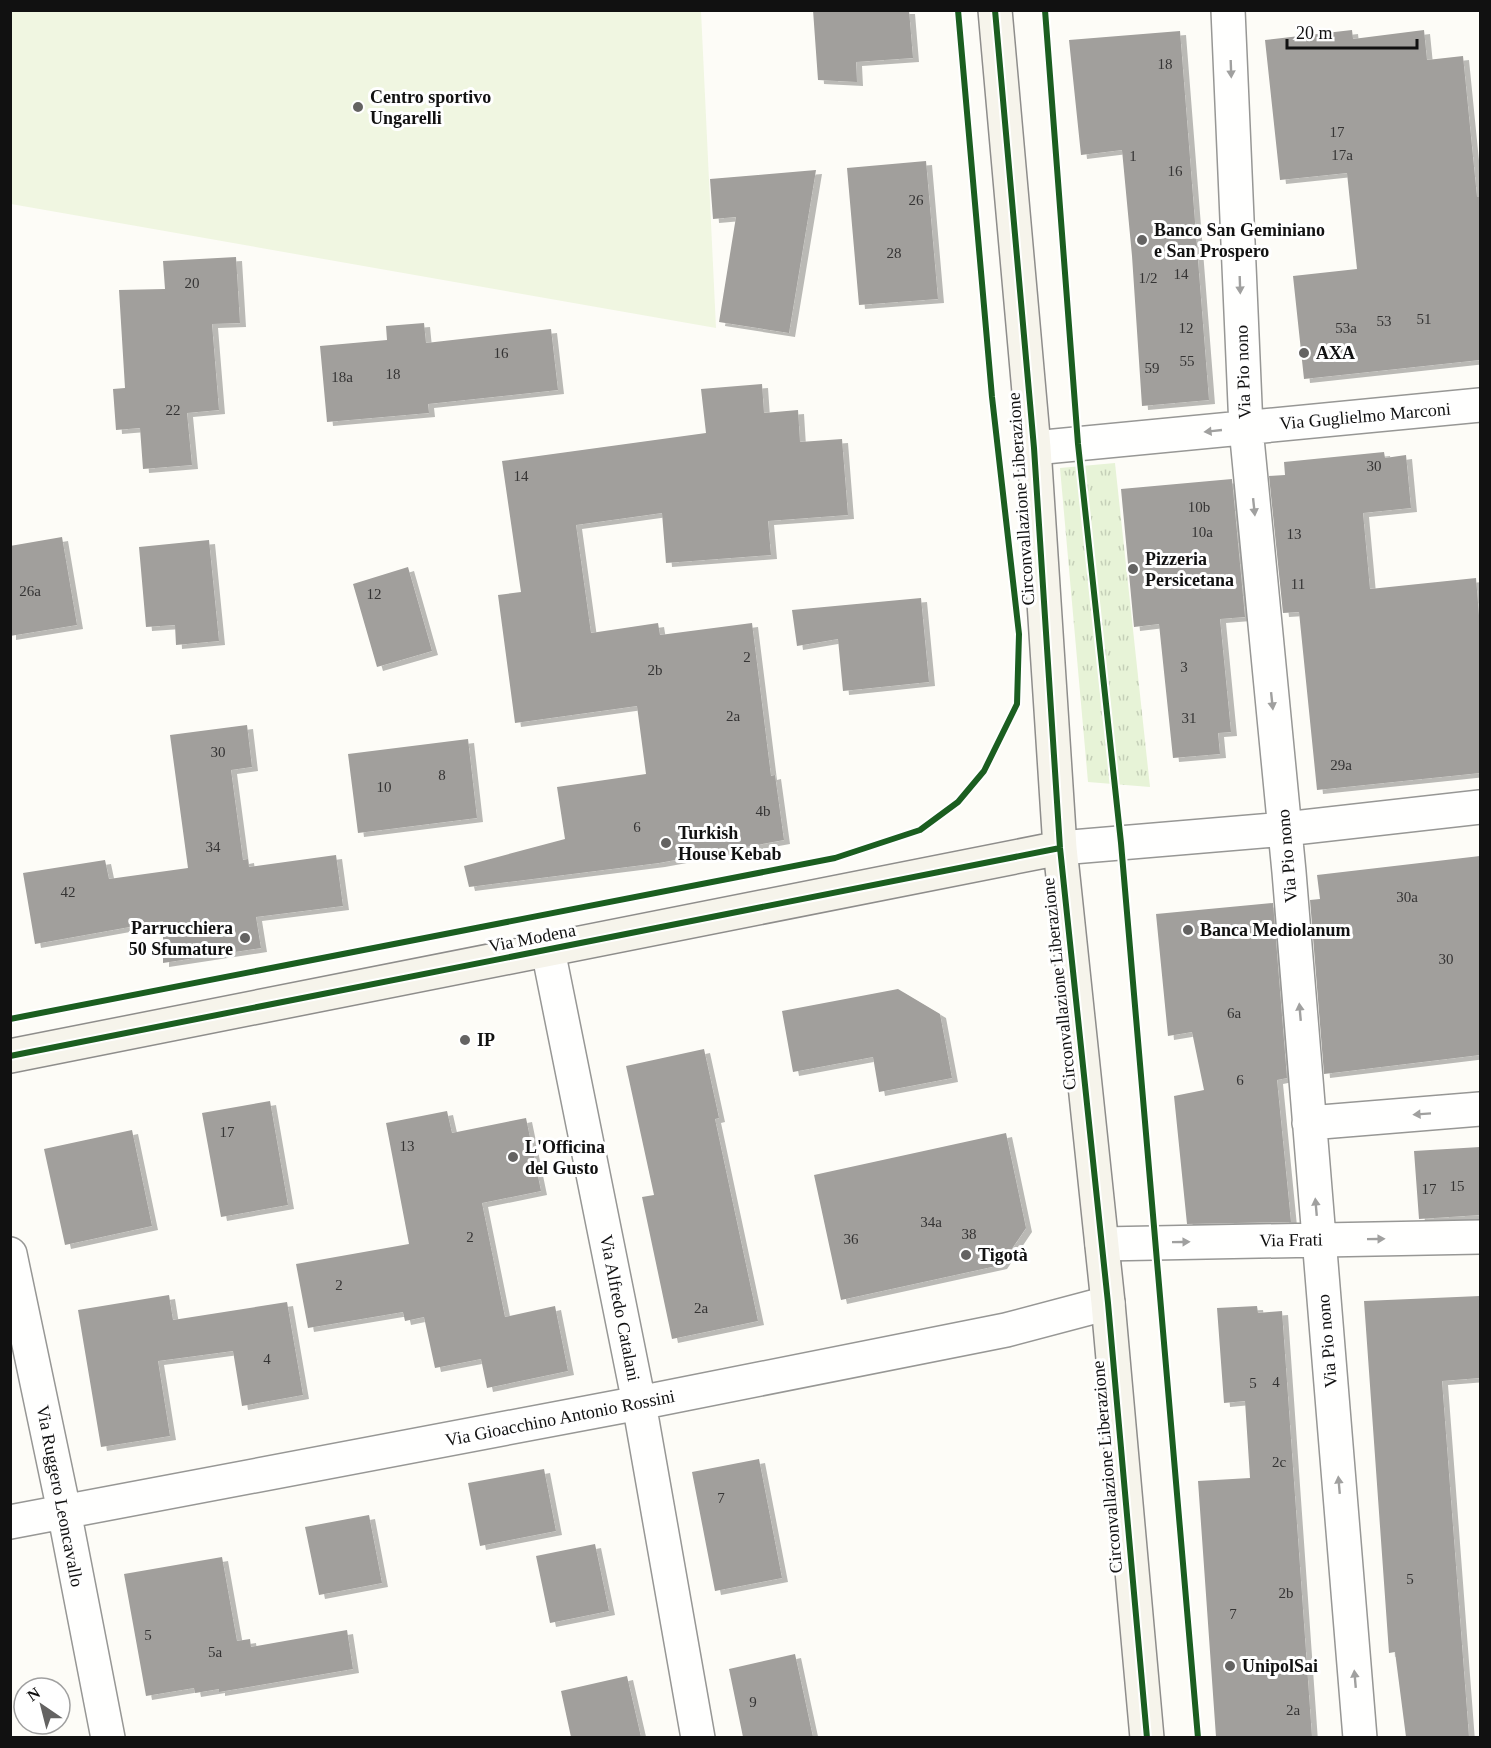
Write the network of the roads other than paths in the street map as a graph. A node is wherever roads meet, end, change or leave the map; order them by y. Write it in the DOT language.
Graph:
graph roads {
  1 [pos="995,10"];
  2 [pos="1228,10"];
  3 [pos="1480,405"];
  4 [pos="1246,428"];
  5 [pos="1034,448"];
  6 [pos="1480,807"];
  7 [pos="1285,829"];
  8 [pos="1060,848"];
  9 [pos="548,950"];
  10 [pos="10,1056"];
  11 [pos="1480,1109"];
  12 [pos="1309,1123"];
  13 [pos="1480,1237"];
  14 [pos="1319,1239"];
  15 [pos="1101,1244"];
  16 [pos="10,1254"];
  17 [pos="1108,1303"];
  18 [pos="639,1403"];
  19 [pos="64,1511"];
  20 [pos="10,1522"];
  21 [pos="108,1737"];
  22 [pos="698,1737"];
  23 [pos="1147,1737"];
  24 [pos="1360,1737"];
  1 -- 5 [label="main road, Circonvallazione Liberazione"];
  2 -- 4 [label="street, Via Pio nono, one-way"];
  3 -- 4 [label="street, Via Guglielmo Marconi"];
  4 -- 5 [label="street, Via Guglielmo Marconi, one-way"];
  4 -- 7 [label="street, Via Pio nono, one-way"];
  5 -- 8 [label="main road, Circonvallazione Liberazione"];
  6 -- 7 [label="street"];
  7 -- 8 [label="street"];
  12 -- 7 [label="street, Via Pio nono, one-way"];
  8 -- 9 [label="main road, Via Modena"];
  8 -- 15 [label="main road, Circonvallazione Liberazione"];
  9 -- 10 [label="main road, Via Modena"];
  9 -- 18 [label="street, Via Alfredo Catalani"];
  11 -- 12 [label="street, one-way"];
  14 -- 12 [label="street, Via Pio nono, one-way"];
  14 -- 13 [label="street, Via Frati, one-way"];
  15 -- 14 [label="street, Via Frati, one-way"];
  24 -- 14 [label="street, Via Pio nono, one-way"];
  15 -- 17 [label="main road, Circonvallazione Liberazione"];
  16 -- 19 [label="street, Via Ruggero Leoncavallo"];
  17 -- 18 [label="street, Via Gioacchino Antonio Rossini"];
  17 -- 23 [label="main road, Circonvallazione Liberazione"];
  18 -- 19 [label="street, Via Gioacchino Antonio Rossini"];
  18 -- 22 [label="street, Via Alfredo Catalani"];
  19 -- 20 [label="street, Via Gioacchino Antonio Rossini"];
  19 -- 21 [label="street, Via Ruggero Leoncavallo"];
}
